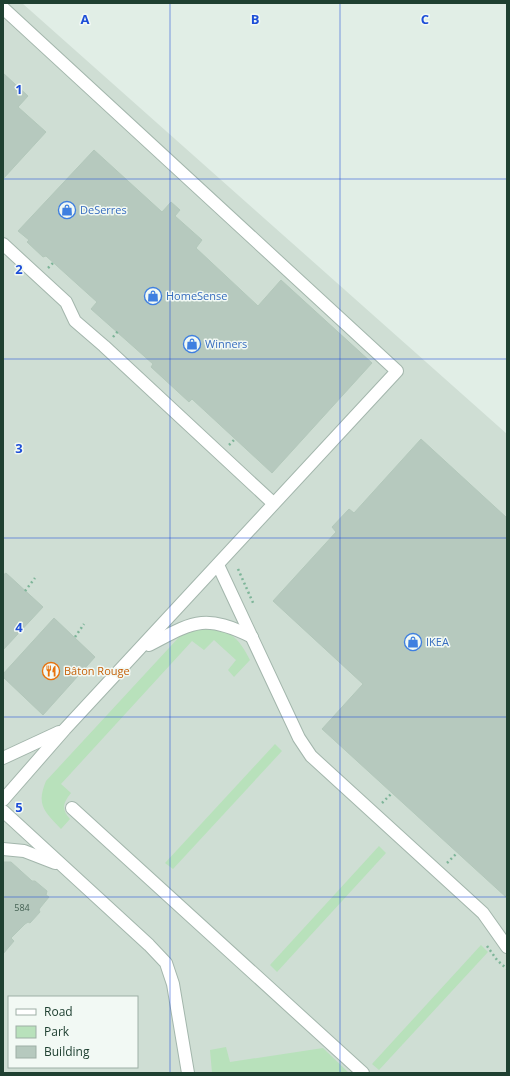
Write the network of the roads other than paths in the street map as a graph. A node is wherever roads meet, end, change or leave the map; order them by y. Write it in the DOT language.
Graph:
graph roads {
  1 [pos="3,8"];
  2 [pos="3,244"];
  3 [pos="273,503"];
  4 [pos="218,565"];
  5 [pos="252,637"];
  6 [pos="141,649"];
  7 [pos="66,728"];
  8 [pos="3,758"];
  9 [pos="3,800"];
  10 [pos="72,808"];
  11 [pos="3,811"];
  12 [pos="3,849"];
  13 [pos="62,865"];
  14 [pos="507,947"];
  15 [pos="188,1073"];
  16 [pos="363,1073"];
  1 -- 3 [label="street"];
  2 -- 3 [label="street"];
  3 -- 4 [label="street"];
  4 -- 5 [label="street"];
  4 -- 6 [label="street"];
  5 -- 6 [label="street"];
  5 -- 14 [label="street"];
  6 -- 7 [label="street"];
  7 -- 8 [label="street"];
  7 -- 9 [label="street"];
  10 -- 16 [label="street"];
  11 -- 13 [label="street"];
  12 -- 13 [label="street"];
  13 -- 15 [label="street"];
}
